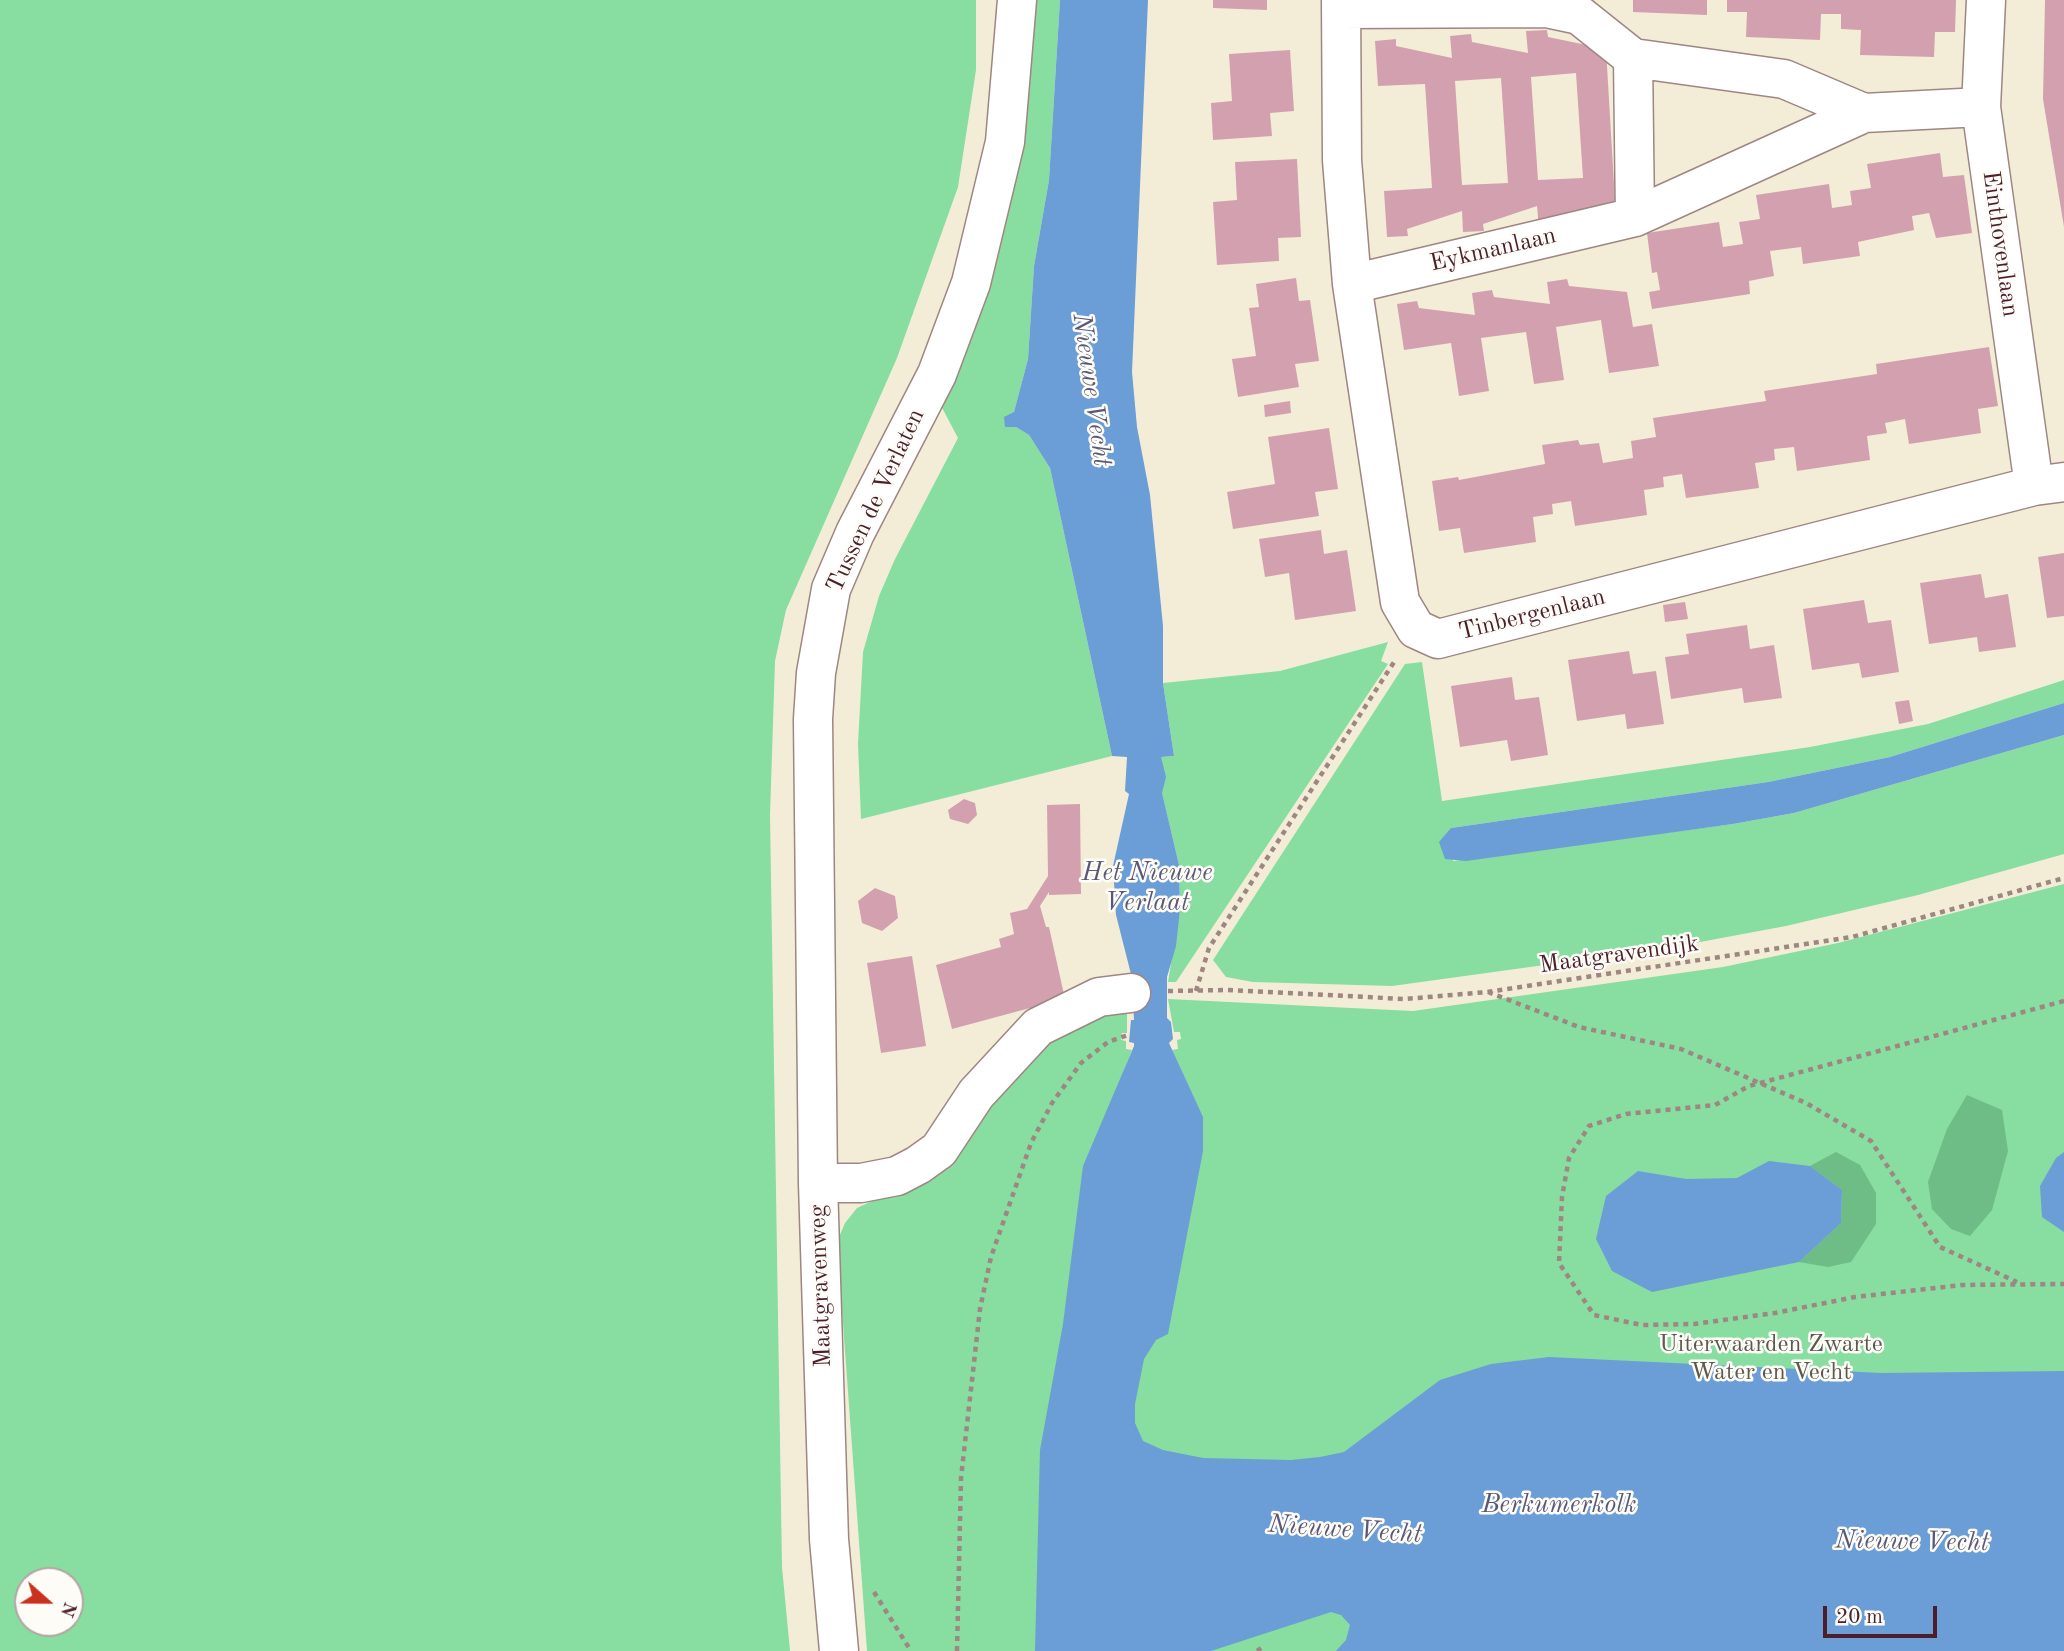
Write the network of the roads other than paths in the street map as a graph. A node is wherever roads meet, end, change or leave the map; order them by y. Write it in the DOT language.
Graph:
graph roads {
  1 [pos="1017,0"];
  2 [pos="1986,0"];
  3 [pos="1341,4"];
  4 [pos="1633,58"];
  5 [pos="1981,107"];
  6 [pos="1864,113"];
  7 [pos="1635,217"];
  8 [pos="1352,284"];
  9 [pos="2049,484"];
  10 [pos="1130,993"];
  11 [pos="818,1183"];
  12 [pos="839,1651"];
  1 -- 11 [label="street, Tussen de Verlaten"];
  2 -- 5 [label="street, Einthovenlaan"];
  3 -- 4 [label="street"];
  3 -- 8 [label="street"];
  4 -- 6 [label="street, Eykmanlaan"];
  4 -- 7 [label="street"];
  5 -- 6 [label="street, Eykmanlaan"];
  5 -- 9 [label="street, Einthovenlaan"];
  6 -- 7 [label="street, Eykmanlaan"];
  7 -- 8 [label="street, Eykmanlaan"];
  8 -- 9 [label="street, Tinbergenlaan"];
  10 -- 11 [label="street, Maatgravenweg"];
  11 -- 12 [label="street, Maatgravenweg"];
}
